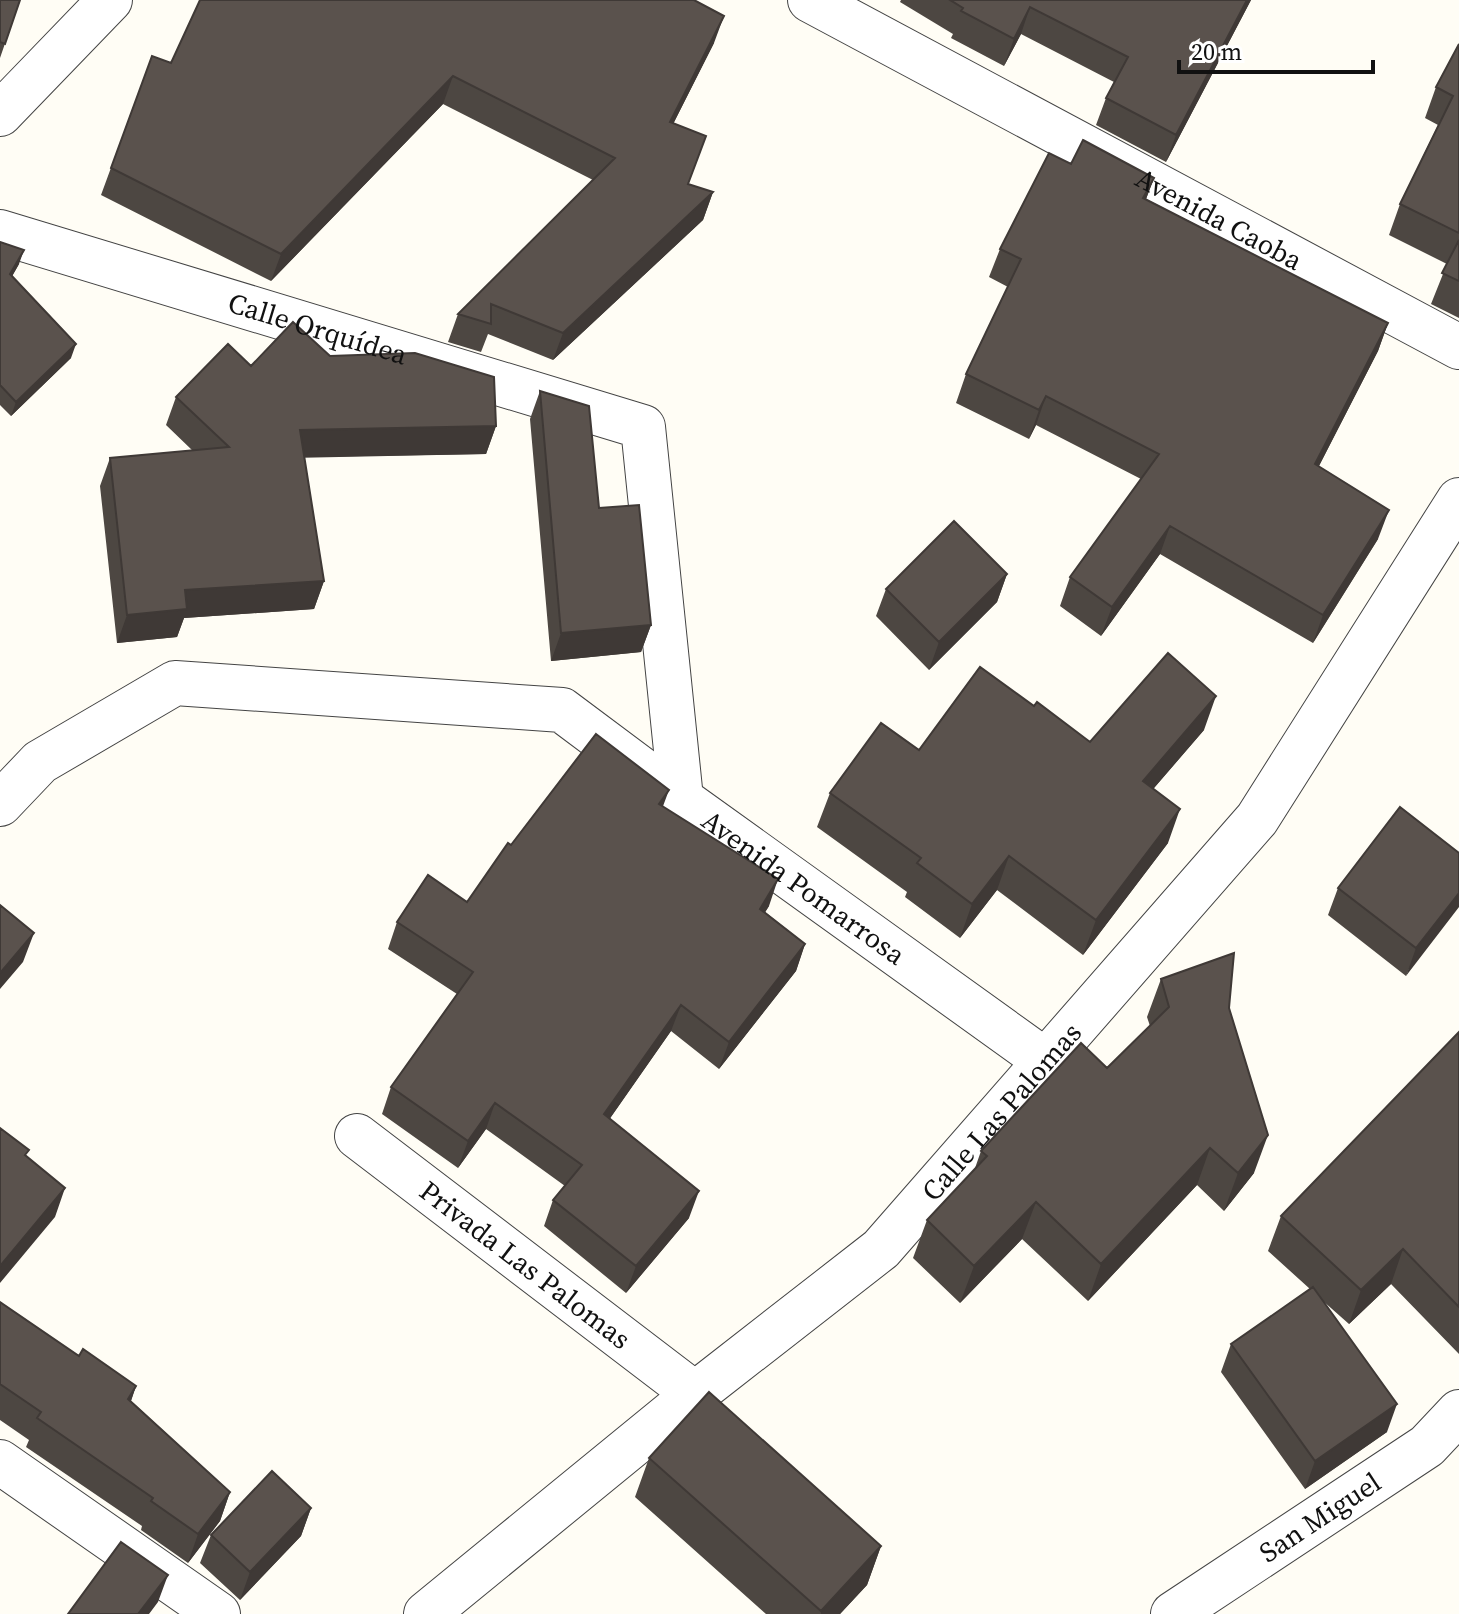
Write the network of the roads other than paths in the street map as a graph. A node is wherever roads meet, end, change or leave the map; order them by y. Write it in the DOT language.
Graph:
graph roads {
  1 [pos="110,0"];
  2 [pos="810,0"];
  3 [pos="0,114"];
  4 [pos="0,232"];
  5 [pos="1459,347"];
  6 [pos="1452,528"];
  7 [pos="681,799"];
  8 [pos="0,804"];
  9 [pos="1047,1062"];
  10 [pos="357,1136"];
  11 [pos="695,1394"];
  12 [pos="1459,1412"];
  13 [pos="0,1462"];
  14 [pos="218,1614"];
  15 [pos="426,1614"];
  16 [pos="1173,1614"];
  1 -- 3 [label="street"];
  2 -- 5 [label="street, Avenida Caoba"];
  4 -- 7 [label="street, Calle Orquídea"];
  6 -- 9 [label="street, Calle Las Palomas"];
  7 -- 8 [label="street, Avenida Pomarrosa"];
  7 -- 9 [label="street, Avenida Pomarrosa"];
  9 -- 11 [label="street, Calle Las Palomas"];
  10 -- 11 [label="street, Privada Las Palomas"];
  11 -- 15 [label="street, Calle Las Palomas"];
  12 -- 16 [label="street, San Miguel"];
  13 -- 14 [label="street"];
}
